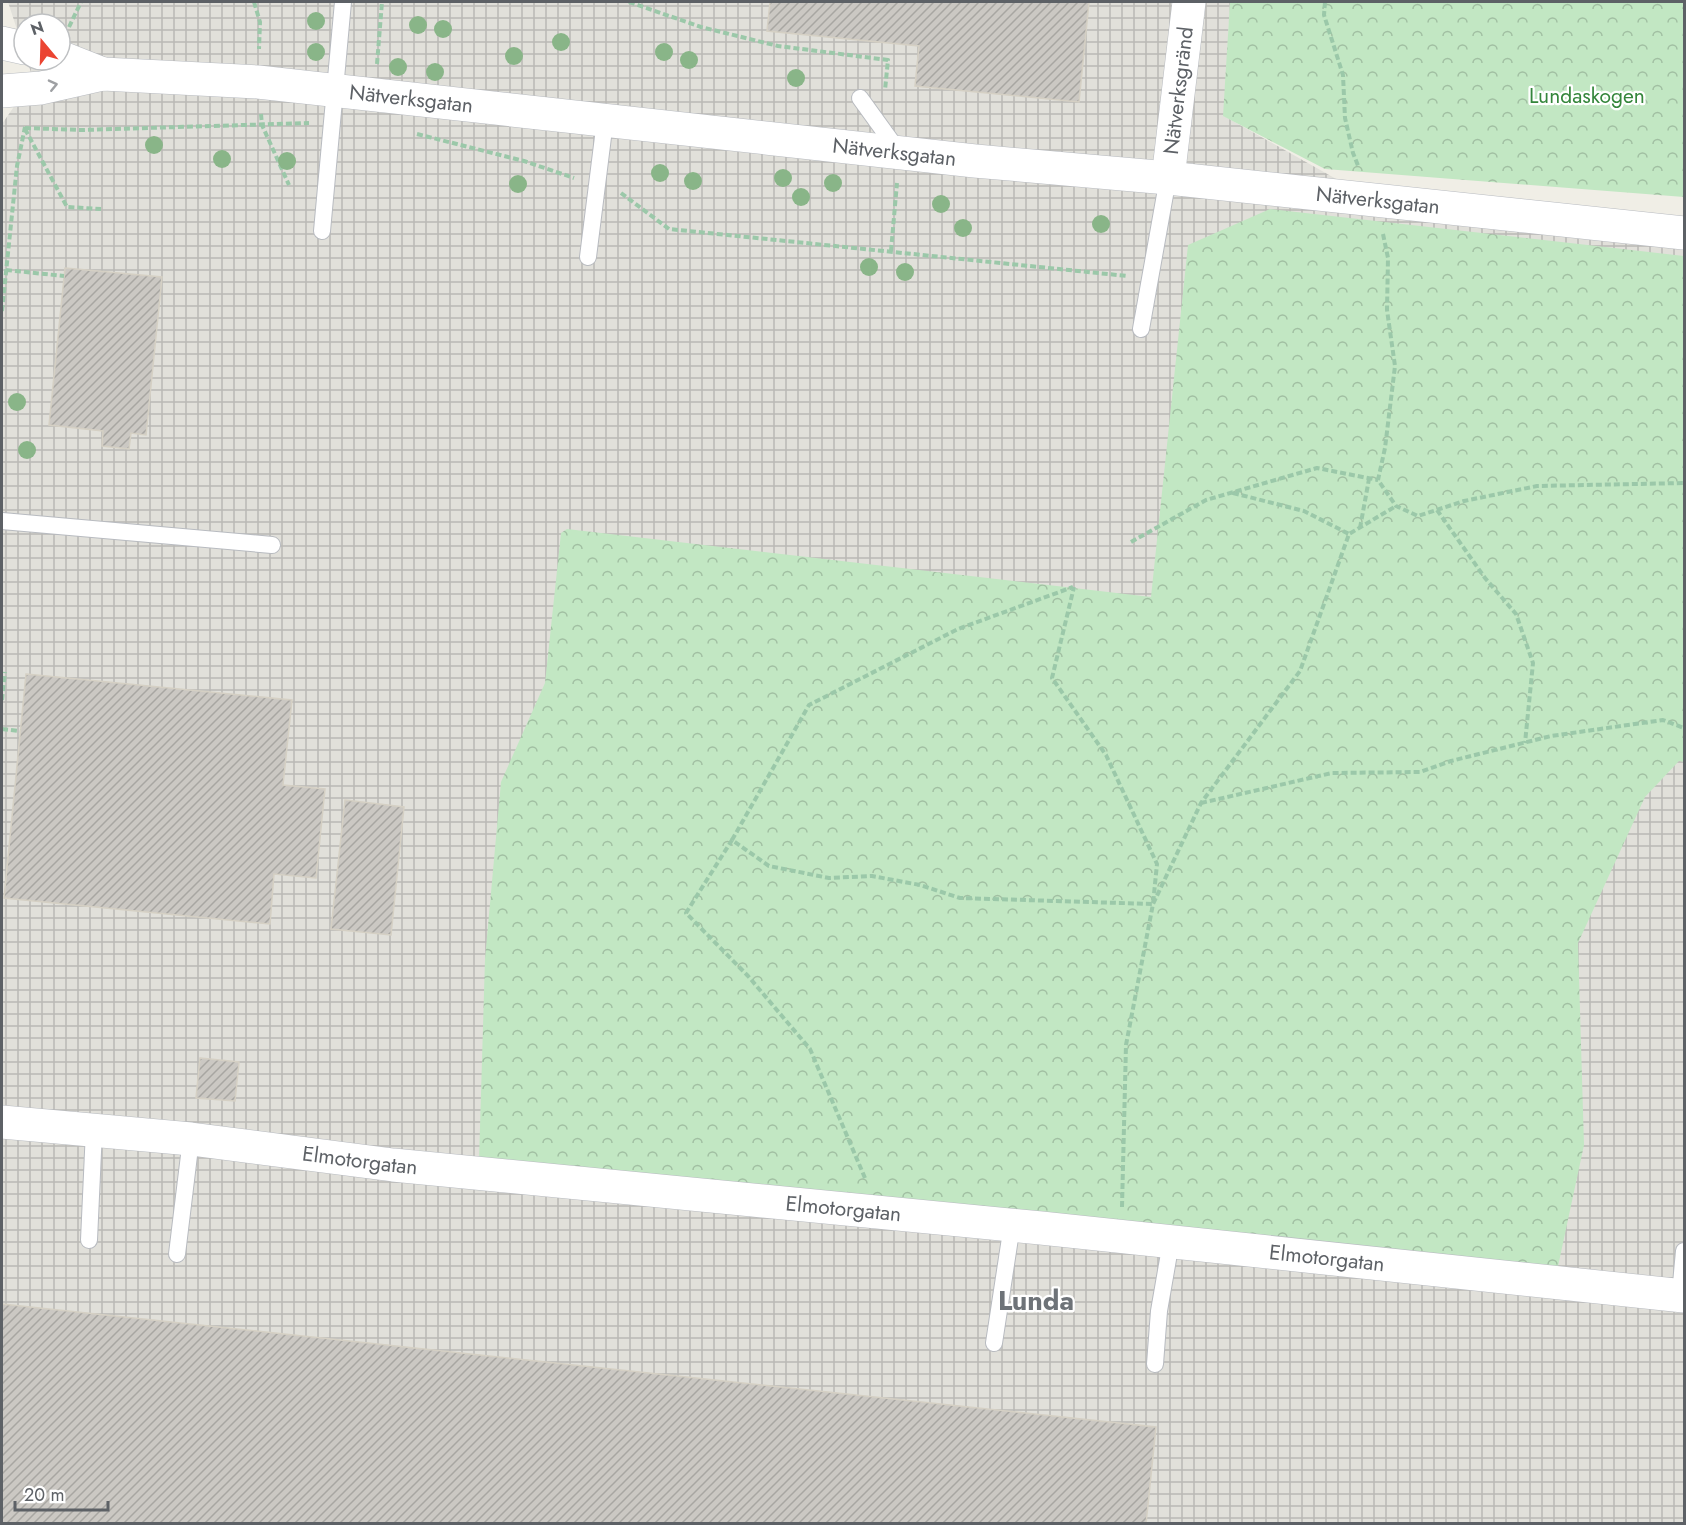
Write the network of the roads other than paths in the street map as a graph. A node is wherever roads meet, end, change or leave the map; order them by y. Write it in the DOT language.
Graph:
graph roads {
  1 [pos="342,2"];
  2 [pos="1189,2"];
  3 [pos="72,62"];
  4 [pos="104,74"];
  5 [pos="333,91"];
  6 [pos="2,92"];
  7 [pos="860,98"];
  8 [pos="605,122"];
  9 [pos="891,140"];
  10 [pos="1168,178"];
  11 [pos="322,231"];
  12 [pos="1684,233"];
  13 [pos="588,257"];
  14 [pos="1141,329"];
  15 [pos="2,520"];
  16 [pos="272,545"];
  17 [pos="2,1122"];
  18 [pos="93,1130"];
  19 [pos="191,1139"];
  20 [pos="1012,1225"];
  21 [pos="89,1240"];
  22 [pos="1171,1242"];
  23 [pos="1684,1251"];
  24 [pos="177,1254"];
  25 [pos="1682,1295"];
  26 [pos="994,1343"];
  27 [pos="1155,1364"];
  1 -- 5 [label="lane"];
  2 -- 10 [label="street, Nätverksgränd"];
  3 -- 4 [label="street, Nätverksgatan"];
  4 -- 5 [label="street, Nätverksgatan"];
  6 -- 4 [label="street, Nätverksgatan, one-way"];
  5 -- 8 [label="street, Nätverksgatan"];
  5 -- 11 [label="lane"];
  7 -- 9 [label="lane"];
  8 -- 9 [label="street, Nätverksgatan"];
  8 -- 13 [label="lane"];
  9 -- 10 [label="street, Nätverksgatan"];
  10 -- 12 [label="street, Nätverksgatan"];
  10 -- 14 [label="lane"];
  15 -- 16 [label="lane"];
  17 -- 18 [label="street, Elmotorgatan"];
  18 -- 19 [label="street, Elmotorgatan"];
  18 -- 21 [label="lane"];
  19 -- 20 [label="street, Elmotorgatan"];
  19 -- 24 [label="lane"];
  20 -- 22 [label="street, Elmotorgatan"];
  20 -- 26 [label="lane"];
  22 -- 25 [label="street, Elmotorgatan"];
  22 -- 27 [label="lane"];
  23 -- 25 [label="lane"];
}
